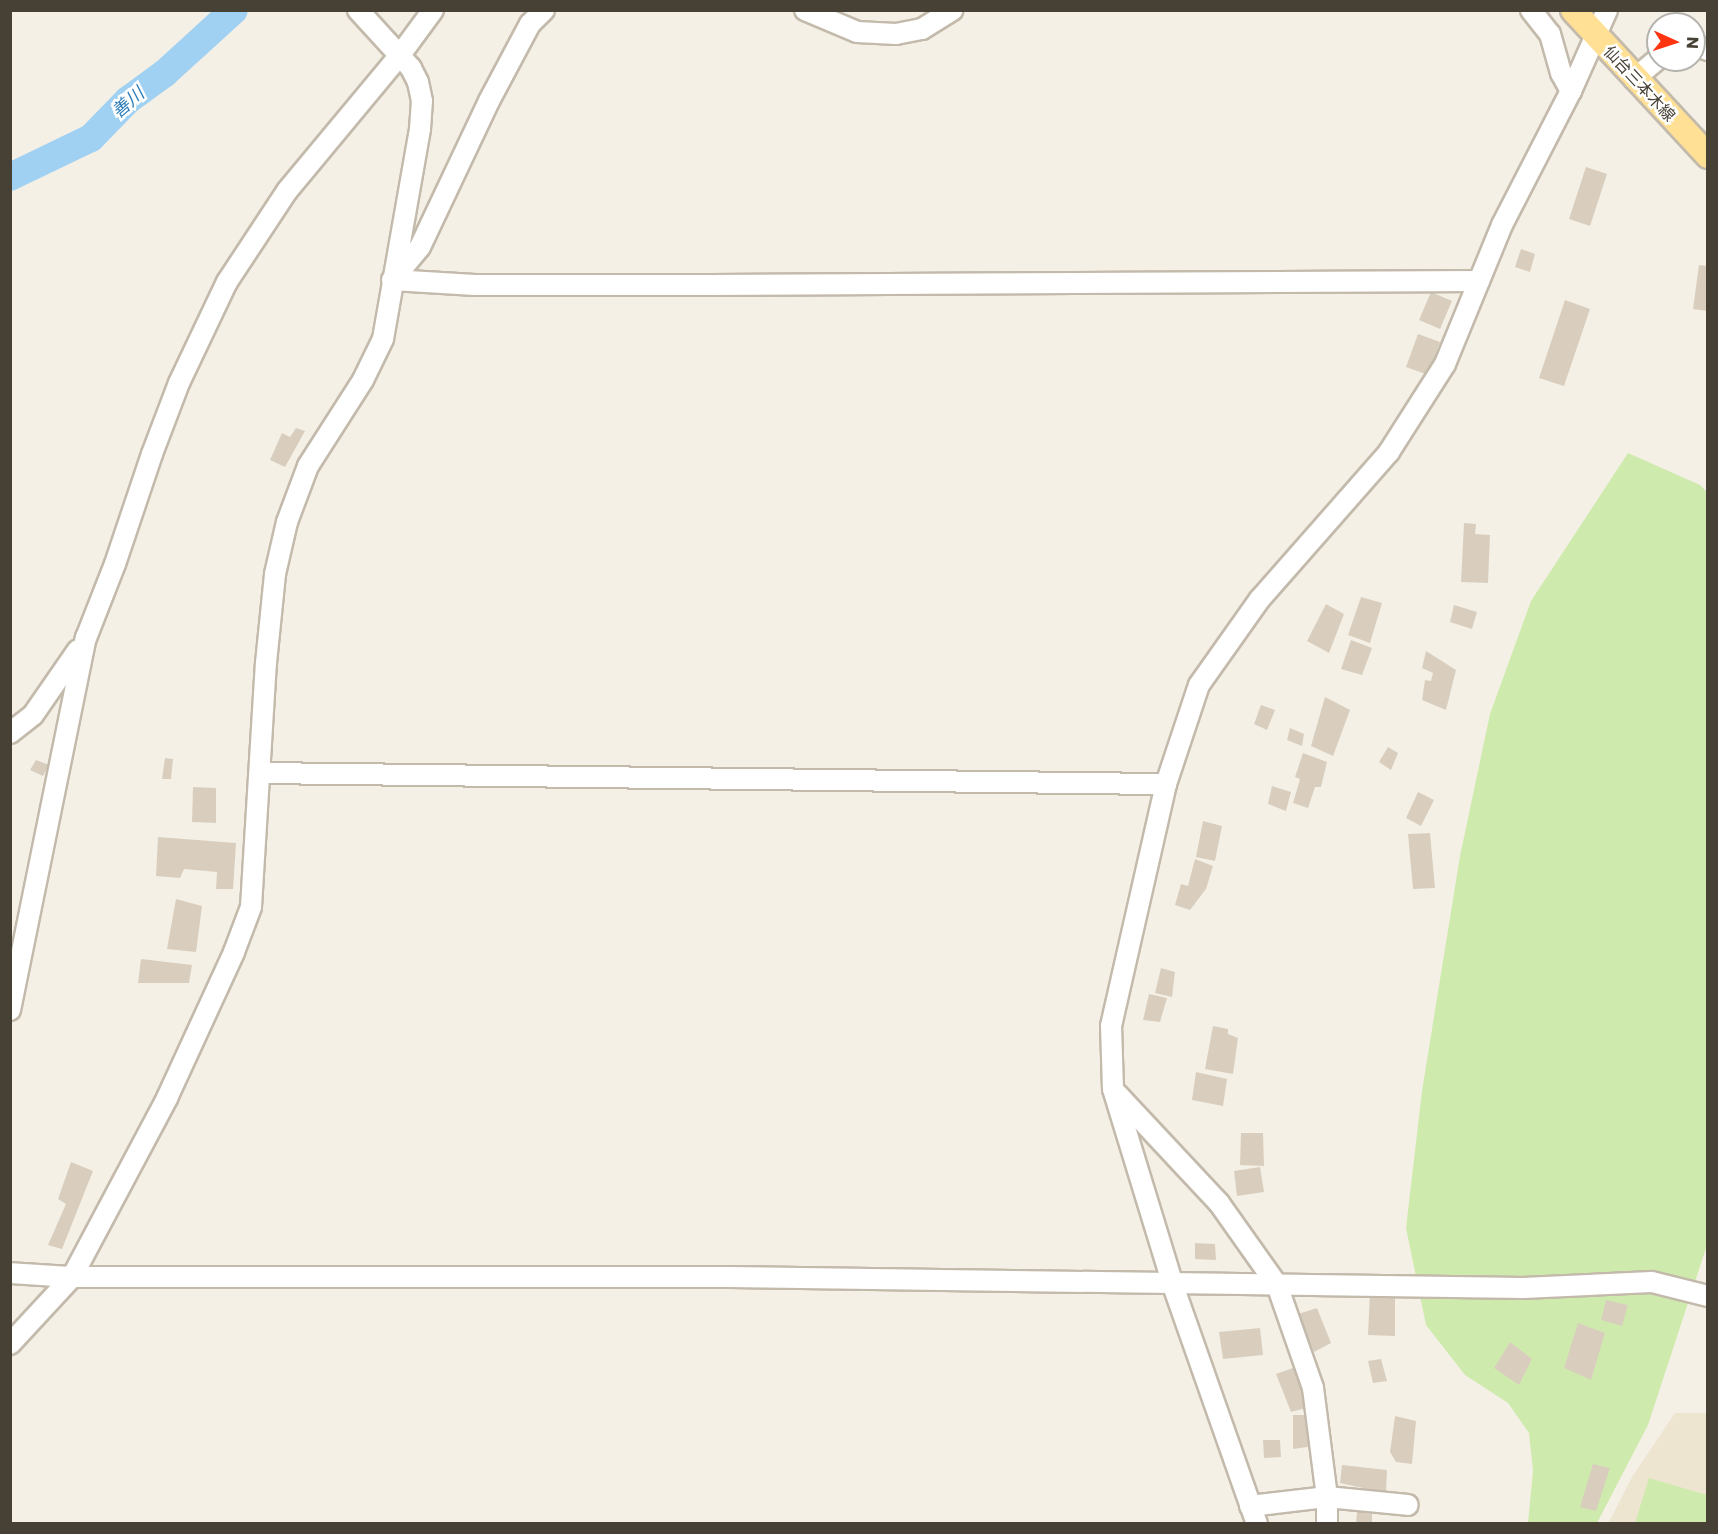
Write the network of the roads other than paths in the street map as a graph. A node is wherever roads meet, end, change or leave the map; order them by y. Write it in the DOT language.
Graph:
graph roads {
  1 [pos="358,10"];
  2 [pos="433,10"];
  3 [pos="544,10"];
  4 [pos="805,10"];
  5 [pos="953,10"];
  6 [pos="1531,10"];
  7 [pos="1573,10"];
  8 [pos="1607,10"];
  9 [pos="1597,38"];
  10 [pos="400,55"];
  11 [pos="1646,69"];
  12 [pos="1634,79"];
  13 [pos="1571,91"];
  14 [pos="1707,156"];
  15 [pos="392,280"];
  16 [pos="1479,281"];
  17 [pos="86,638"];
  18 [pos="10,733"];
  19 [pos="260,773"];
  20 [pos="1166,784"];
  21 [pos="10,1011"];
  22 [pos="1113,1089"];
  23 [pos="10,1273"];
  24 [pos="72,1277"];
  25 [pos="1173,1285"];
  26 [pos="1277,1285"];
  27 [pos="1707,1296"];
  28 [pos="10,1344"];
  29 [pos="1327,1497"];
  30 [pos="1408,1505"];
  31 [pos="1254,1515"];
  32 [pos="1327,1524"];
  1 -- 10 [label="street"];
  2 -- 10 [label="street"];
  3 -- 15 [label="street"];
  4 -- 5 [label="street"];
  6 -- 13 [label="street"];
  7 -- 9 [label="main road, 仙台三本木線"];
  8 -- 9 [label="street"];
  9 -- 12 [label="main road, 仙台三本木線"];
  9 -- 13 [label="street"];
  10 -- 15 [label="street"];
  10 -- 17 [label="street"];
  11 -- 12 [label="street"];
  12 -- 14 [label="main road, 仙台三本木線"];
  13 -- 16 [label="street"];
  15 -- 16 [label="street"];
  15 -- 19 [label="street"];
  16 -- 20 [label="street"];
  17 -- 18 [label="street"];
  17 -- 21 [label="street"];
  19 -- 20 [label="street"];
  19 -- 24 [label="street"];
  20 -- 22 [label="street"];
  22 -- 25 [label="street"];
  22 -- 26 [label="street"];
  23 -- 24 [label="street"];
  24 -- 25 [label="street"];
  24 -- 28 [label="street"];
  25 -- 26 [label="street"];
  25 -- 31 [label="street"];
  26 -- 27 [label="street"];
  26 -- 29 [label="street"];
  29 -- 30 [label="street"];
  29 -- 31 [label="street"];
  29 -- 32 [label="street"];
}
